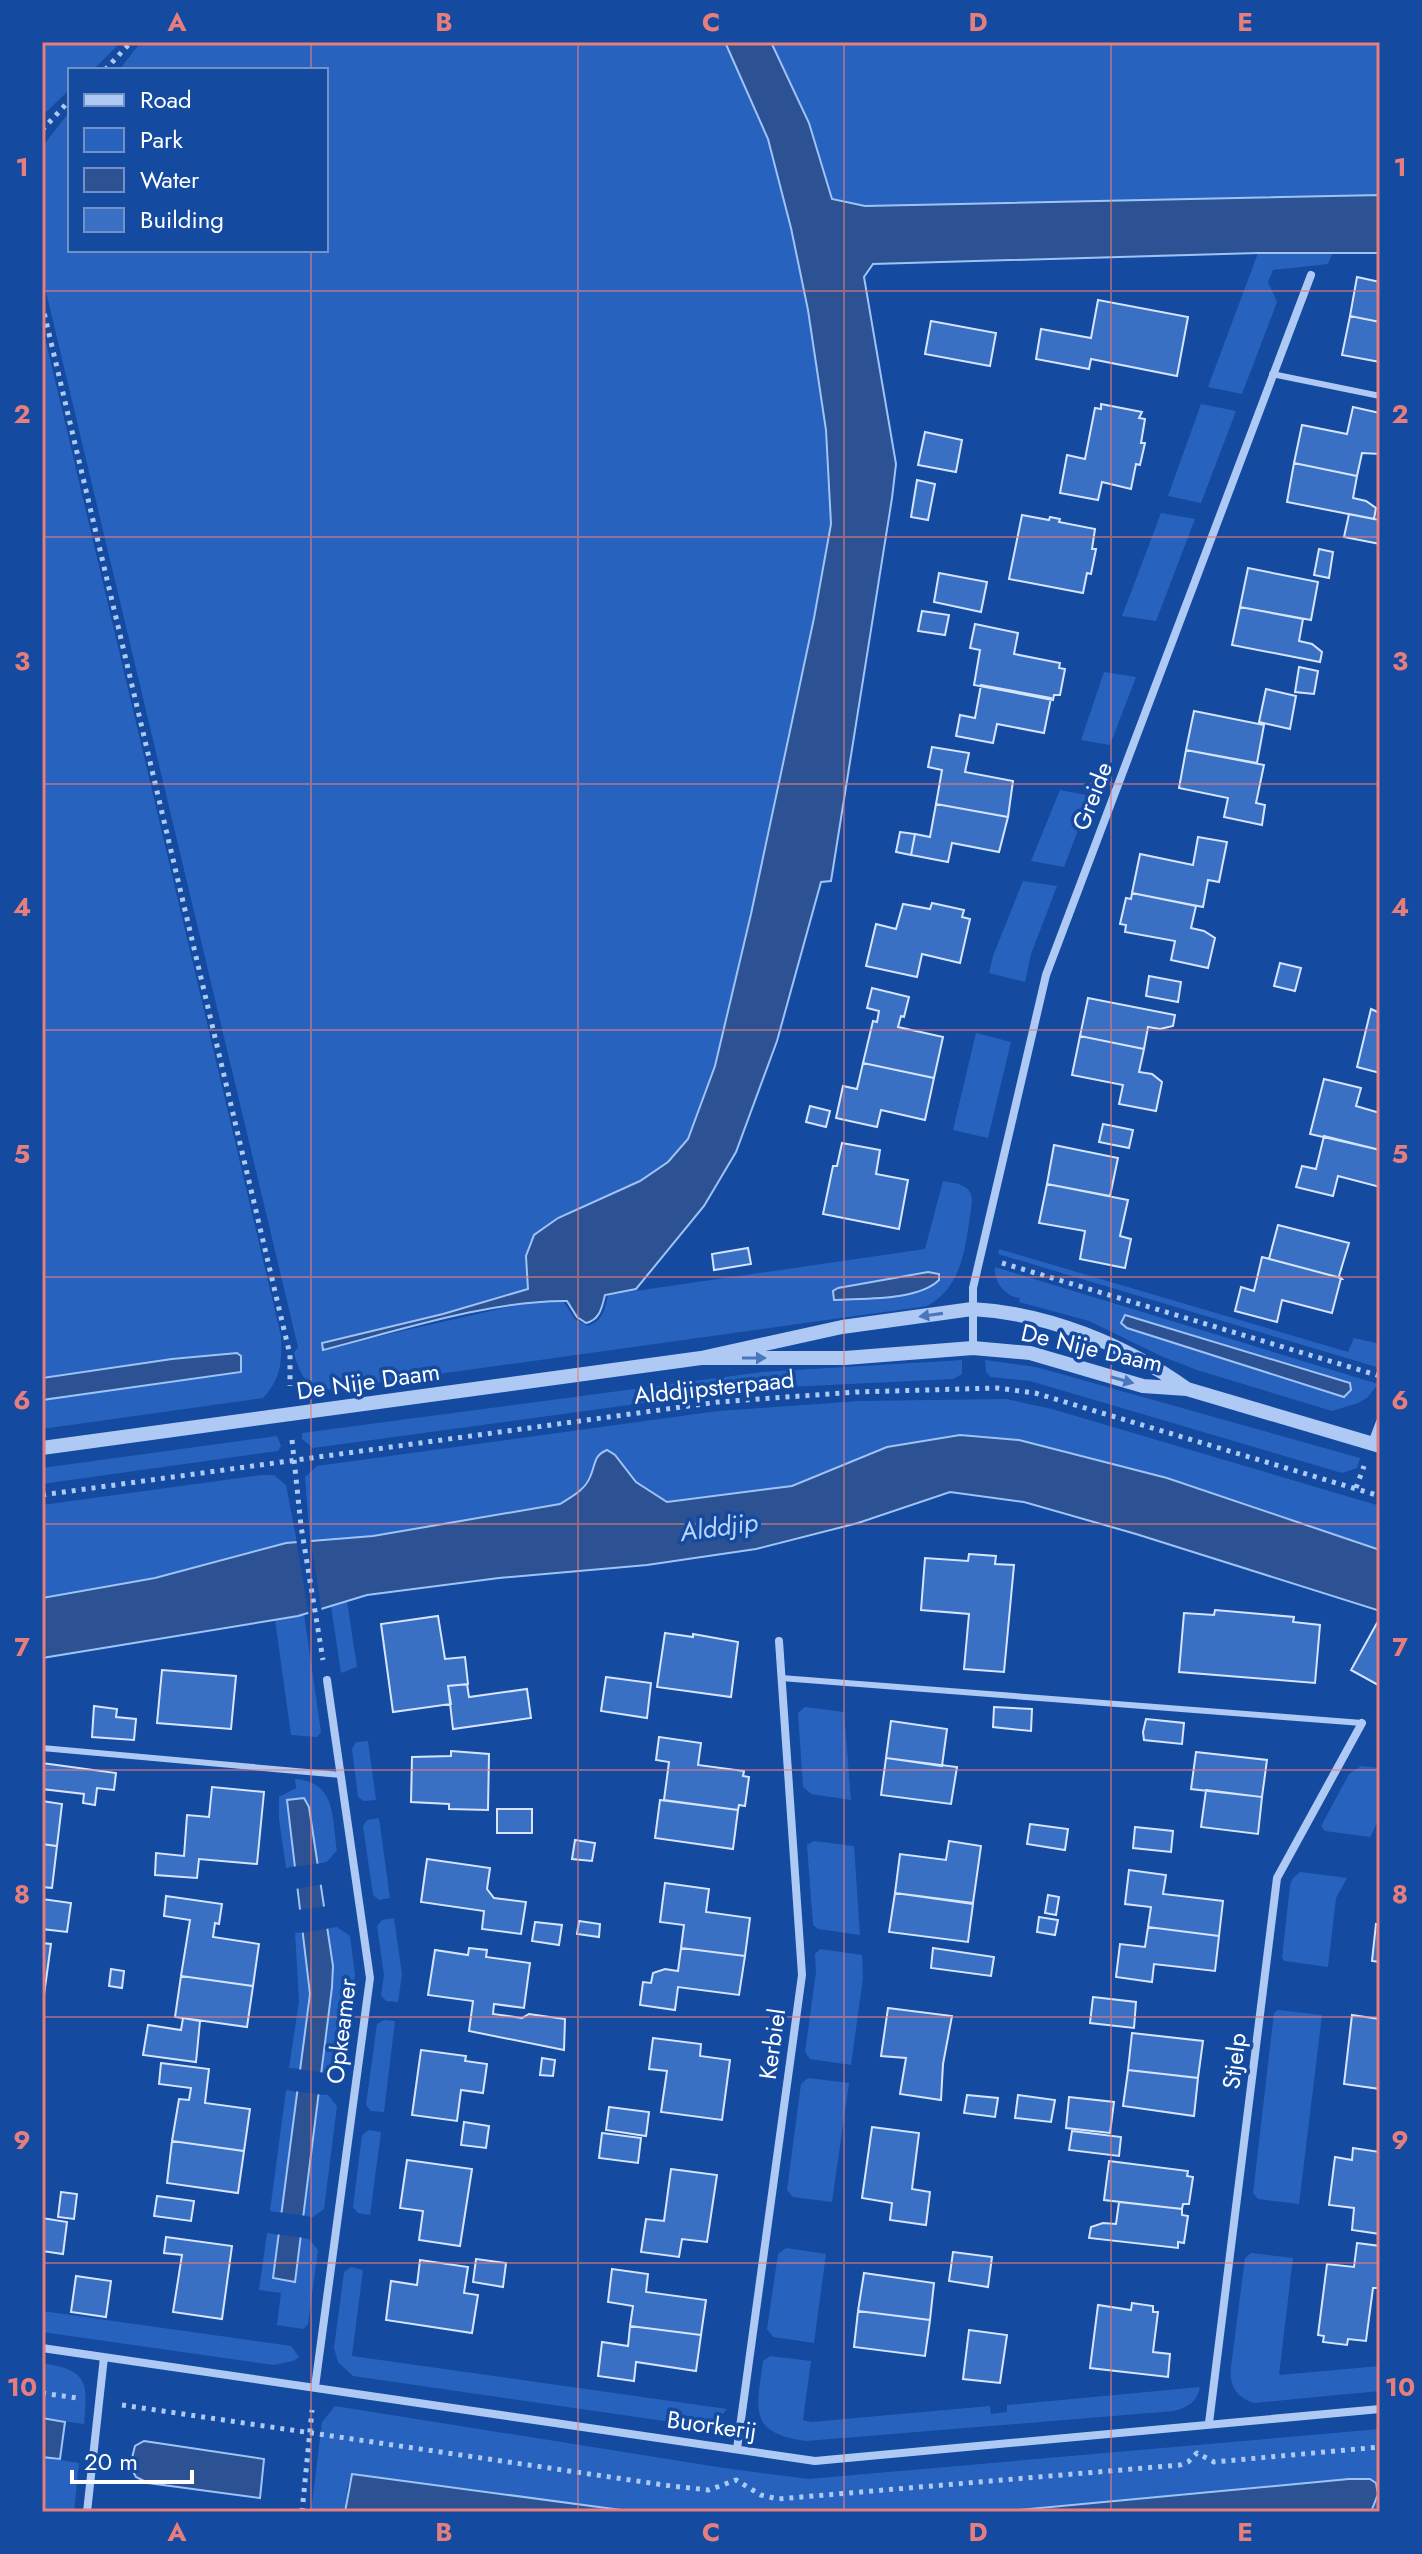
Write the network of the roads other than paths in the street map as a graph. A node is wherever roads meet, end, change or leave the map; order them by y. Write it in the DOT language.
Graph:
graph roads {
  1 [pos="1311,275"];
  2 [pos="1272,374"];
  3 [pos="1380,396"];
  4 [pos="972,1309"];
  5 [pos="973,1348"];
  6 [pos="701,1358"];
  7 [pos="1187,1389"];
  8 [pos="1380,1422"];
  9 [pos="1376,1444"];
  10 [pos="42,1448"];
  11 [pos="779,1641"];
  12 [pos="781,1678"];
  13 [pos="327,1680"];
  14 [pos="1362,1723"];
  15 [pos="42,1748"];
  16 [pos="341,1775"];
  17 [pos="42,2348"];
  18 [pos="104,2357"];
  19 [pos="315,2387"];
  20 [pos="1380,2409"];
  21 [pos="1209,2423"];
  22 [pos="737,2449"];
  23 [pos="87,2512"];
  1 -- 2 [label="street, Greide"];
  2 -- 3 [label="lane"];
  2 -- 4 [label="street, Greide"];
  4 -- 5 [label="street, Greide"];
  4 -- 6 [label="street, De Nije Daam, one-way"];
  4 -- 7 [label="street, De Nije Daam"];
  6 -- 5 [label="street, De Nije Daam, one-way"];
  5 -- 7 [label="street, De Nije Daam, one-way"];
  6 -- 10 [label="street, De Nije Daam"];
  7 -- 9 [label="street, De Nije Daam"];
  8 -- 9 [label="street"];
  11 -- 12 [label="street, Kerbiel"];
  12 -- 14 [label="lane"];
  12 -- 22 [label="street, Kerbiel"];
  13 -- 16 [label="street, Opkeamer"];
  14 -- 21 [label="street, Stjelp"];
  15 -- 16 [label="lane"];
  16 -- 19 [label="street, Opkeamer"];
  17 -- 18 [label="street, Buorkerij"];
  18 -- 19 [label="street, Buorkerij"];
  18 -- 23 [label="street"];
  19 -- 22 [label="street, Buorkerij"];
  20 -- 21 [label="street, Buorkerij"];
  21 -- 22 [label="street, Buorkerij"];
}
